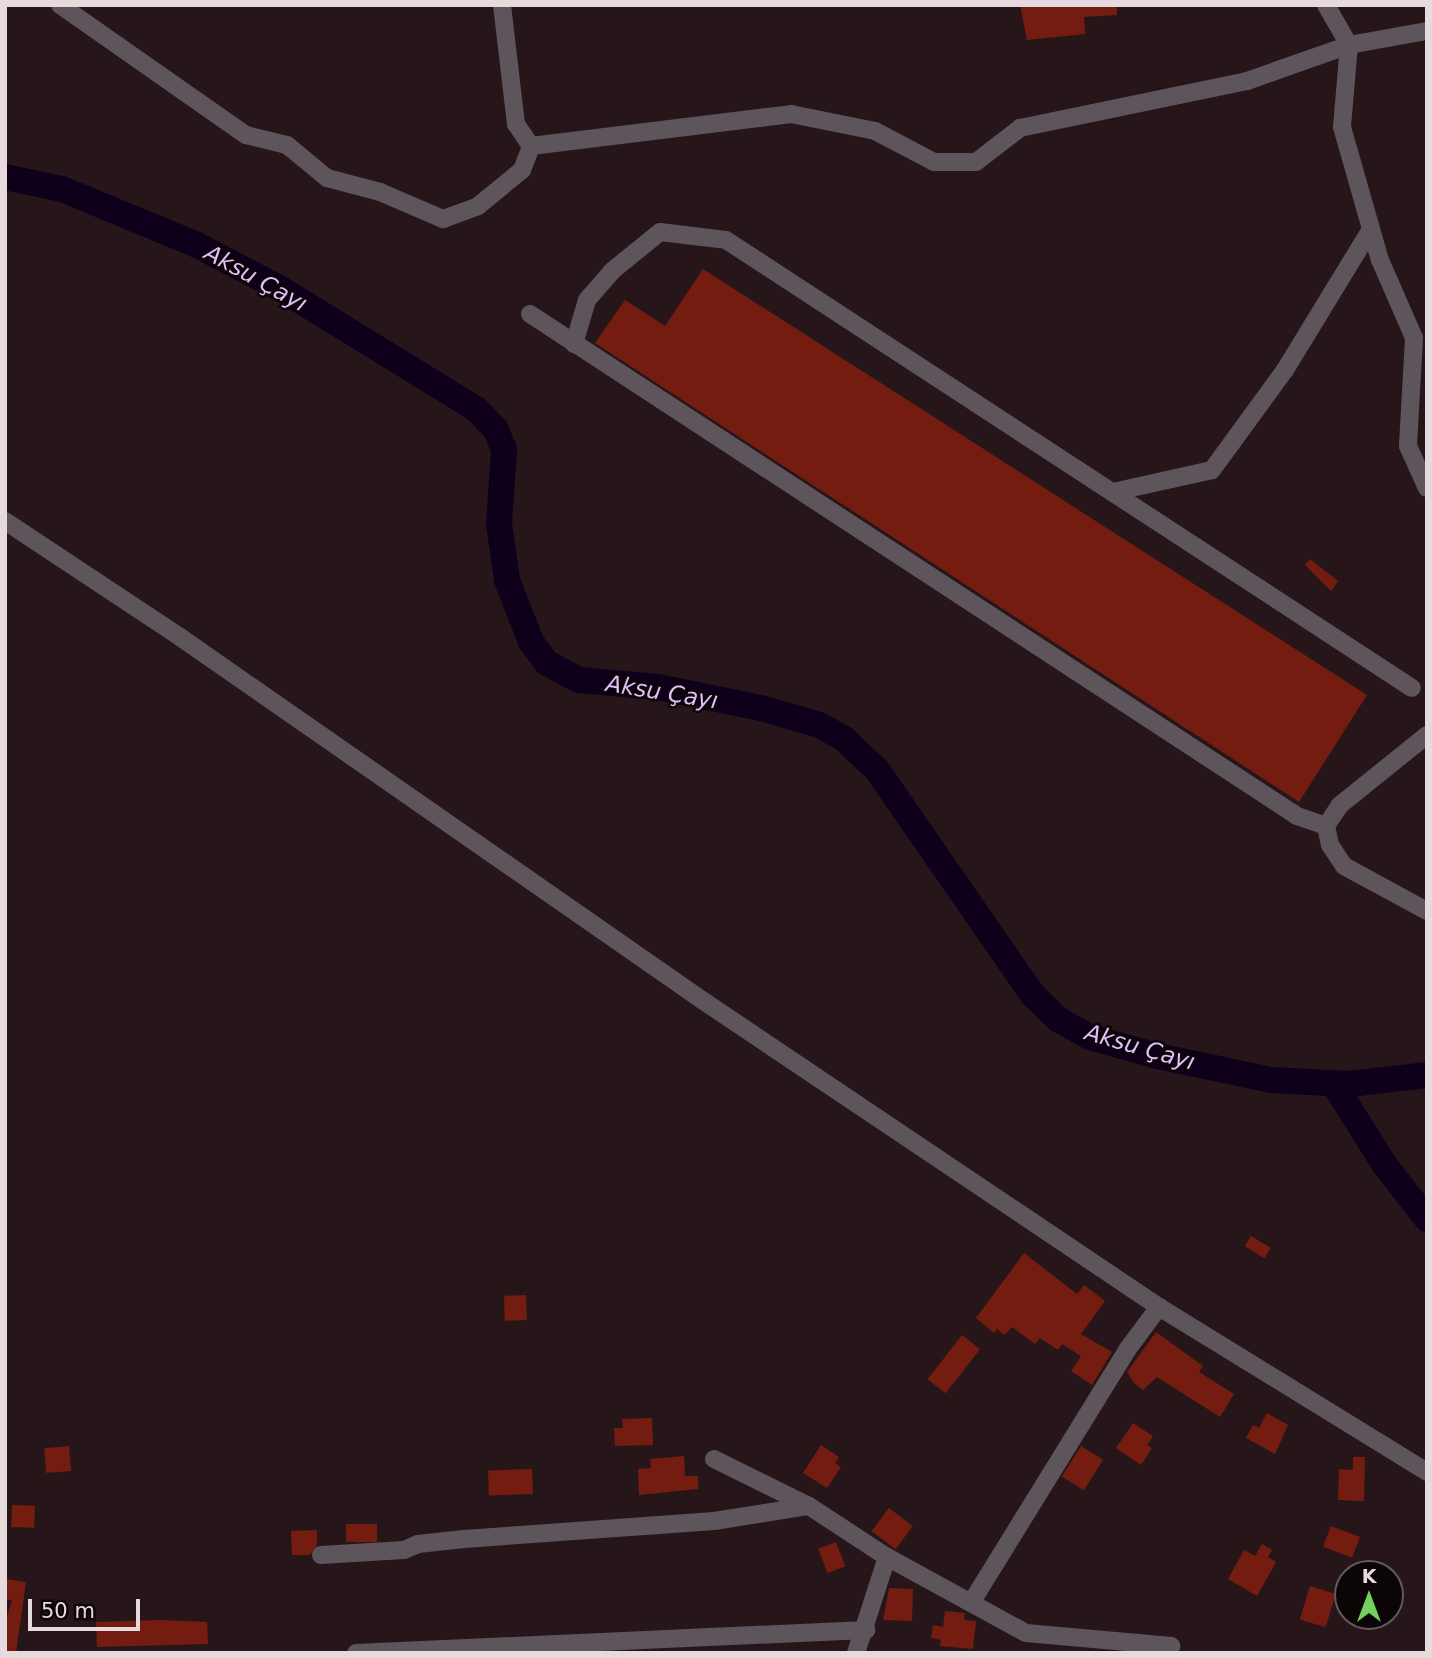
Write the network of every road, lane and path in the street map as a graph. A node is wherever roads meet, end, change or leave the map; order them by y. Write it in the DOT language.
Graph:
graph roads {
  1 [pos="60,5"];
  2 [pos="502,5"];
  3 [pos="1326,5"];
  4 [pos="1427,31"];
  5 [pos="1349,45"];
  6 [pos="531,146"];
  7 [pos="1371,229"];
  8 [pos="530,314"];
  9 [pos="574,344"];
  10 [pos="1427,488"];
  11 [pos="1113,492"];
  12 [pos="5,521"];
  13 [pos="1412,688"];
  14 [pos="1427,735"];
  15 [pos="1326,826"];
  16 [pos="1427,911"];
  17 [pos="1159,1307"];
  18 [pos="714,1459"];
  19 [pos="1427,1472"];
  20 [pos="809,1506"];
  21 [pos="321,1555"];
  22 [pos="887,1557"];
  23 [pos="971,1603"];
  24 [pos="866,1630"];
  25 [pos="1171,1646"];
  26 [pos="356,1653"];
  27 [pos="856,1653"];
  1 -- 6 [label="street"];
  2 -- 6 [label="street"];
  3 -- 5 [label="street"];
  4 -- 5 [label="street"];
  5 -- 6 [label="street"];
  5 -- 7 [label="street"];
  7 -- 10 [label="street"];
  7 -- 11 [label="street"];
  8 -- 9 [label="street"];
  9 -- 11 [label="street"];
  9 -- 15 [label="street"];
  11 -- 13 [label="street"];
  12 -- 17 [label="street"];
  14 -- 15 [label="street"];
  15 -- 16 [label="street"];
  17 -- 19 [label="street"];
  17 -- 23 [label="street"];
  18 -- 20 [label="street"];
  20 -- 21 [label="street"];
  20 -- 22 [label="street"];
  22 -- 23 [label="street"];
  22 -- 24 [label="street"];
  23 -- 25 [label="street"];
  24 -- 26 [label="street"];
  24 -- 27 [label="street"];
}
